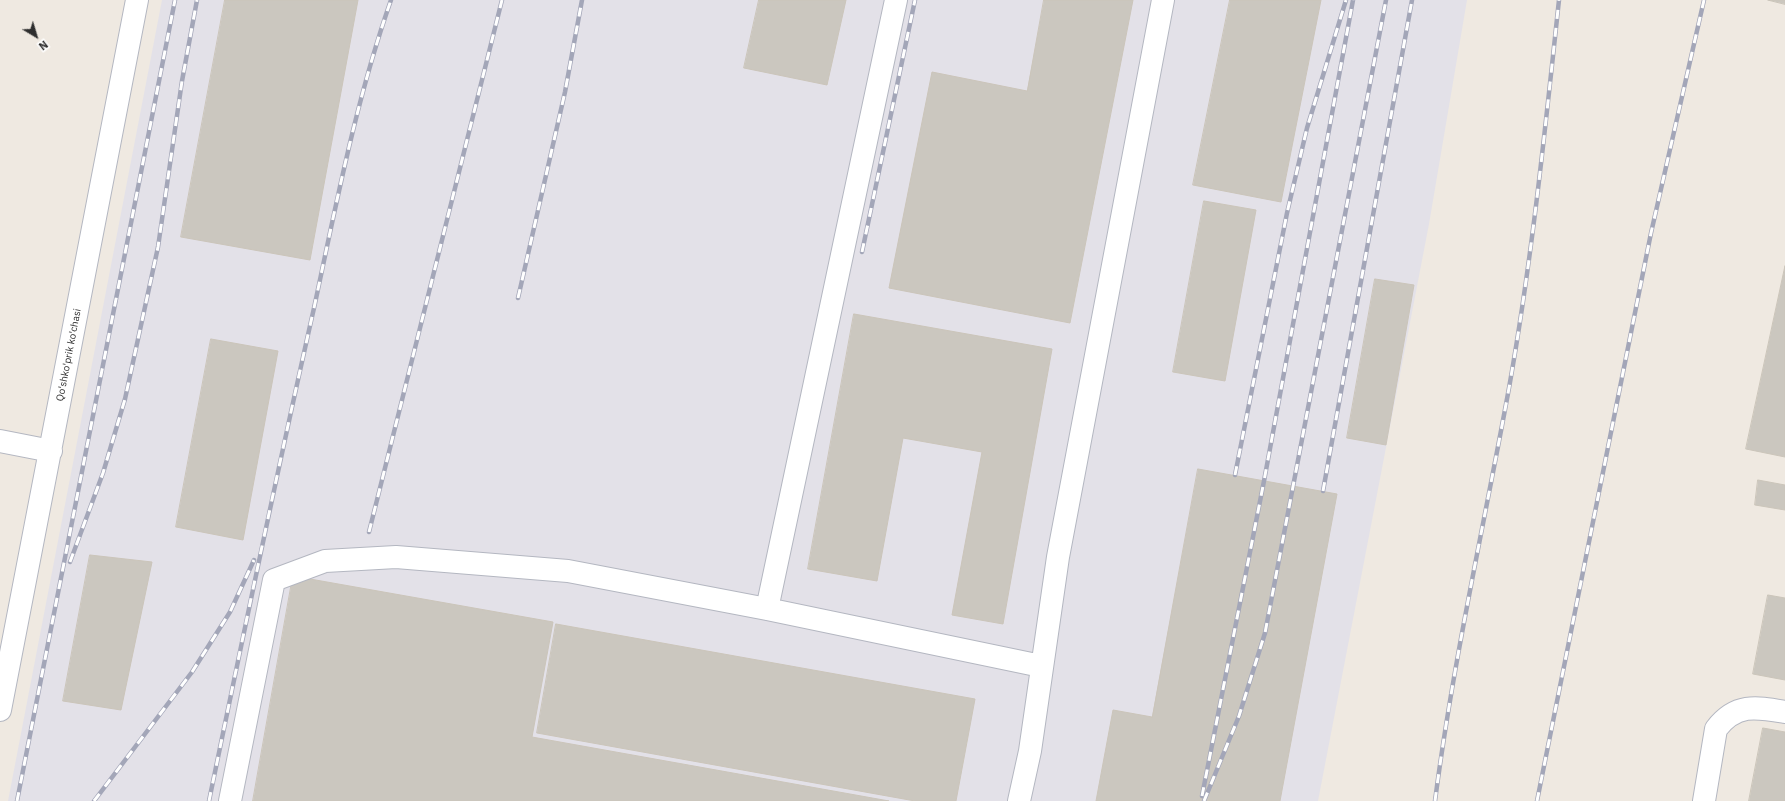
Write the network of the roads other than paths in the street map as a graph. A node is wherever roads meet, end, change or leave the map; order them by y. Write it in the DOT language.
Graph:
graph roads {
  1 [pos="136,0"];
  2 [pos="896,0"];
  3 [pos="1163,0"];
  4 [pos="0,441"];
  5 [pos="51,451"];
  6 [pos="767,609"];
  7 [pos="1041,666"];
  8 [pos="0,710"];
  9 [pos="1785,712"];
  10 [pos="230,801"];
  11 [pos="1019,801"];
  12 [pos="1704,801"];
  1 -- 5 [label="street, Qo'shko'prik ko'chasi"];
  2 -- 6 [label="street"];
  3 -- 7 [label="street"];
  4 -- 5 [label="street"];
  5 -- 8 [label="street, Qo'shko'prik ko'chasi"];
  6 -- 7 [label="street"];
  6 -- 10 [label="street"];
  7 -- 11 [label="street"];
  9 -- 12 [label="street"];
}
